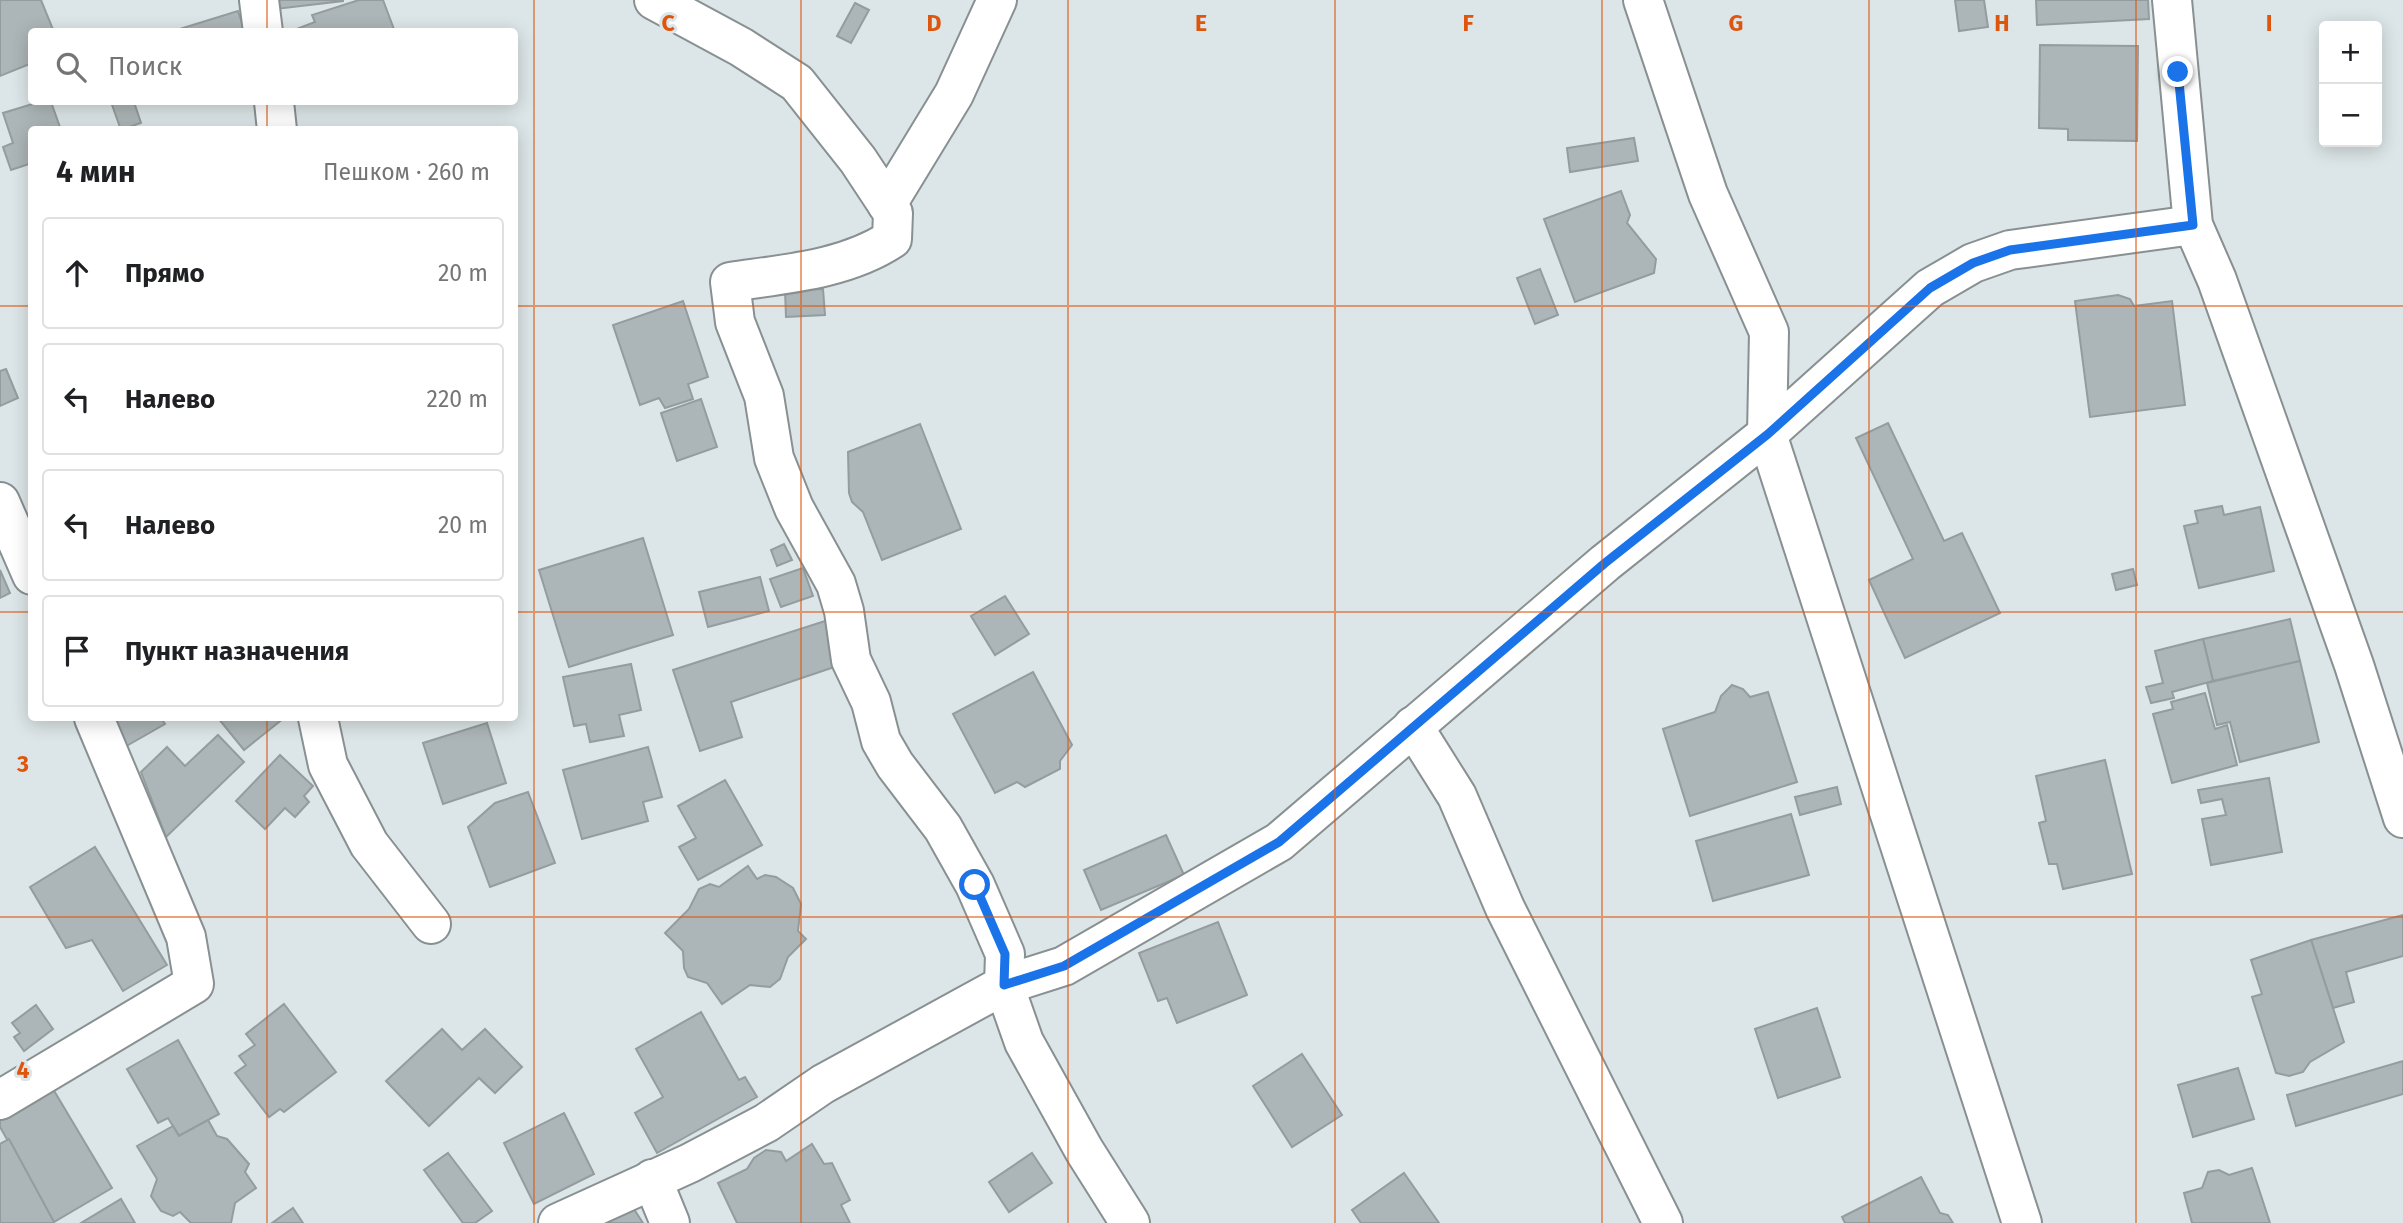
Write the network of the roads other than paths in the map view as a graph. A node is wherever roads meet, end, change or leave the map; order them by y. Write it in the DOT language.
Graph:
graph roads {
  1 [pos="259,0"];
  2 [pos="654,0"];
  3 [pos="997,0"];
  4 [pos="1643,0"];
  5 [pos="2172,0"];
  6 [pos="262,28"];
  7 [pos="274,105"];
  8 [pos="277,126"];
  9 [pos="887,204"];
  10 [pos="2193,225"];
  11 [pos="1768,434"];
  12 [pos="0,502"];
  13 [pos="28,566"];
  14 [pos="95,721"];
  15 [pos="319,721"];
  16 [pos="1413,726"];
  17 [pos="2403,818"];
  18 [pos="431,924"];
  19 [pos="1004,985"];
  20 [pos="0,1100"];
  21 [pos="652,1179"];
  22 [pos="558,1223"];
  23 [pos="670,1223"];
  24 [pos="1130,1223"];
  25 [pos="1663,1223"];
  26 [pos="2022,1223"];
  1 -- 6 [label="street"];
  2 -- 9 [label="street"];
  3 -- 9 [label="street"];
  4 -- 11 [label="street"];
  5 -- 10 [label="street"];
  7 -- 8 [label="street"];
  9 -- 19 [label="street"];
  10 -- 11 [label="street"];
  10 -- 17 [label="street"];
  11 -- 16 [label="street"];
  11 -- 26 [label="street"];
  12 -- 13 [label="street"];
  14 -- 20 [label="street"];
  15 -- 18 [label="street"];
  16 -- 19 [label="street"];
  16 -- 25 [label="street"];
  19 -- 21 [label="street"];
  19 -- 24 [label="street"];
  21 -- 22 [label="street"];
  21 -- 23 [label="street"];
}
